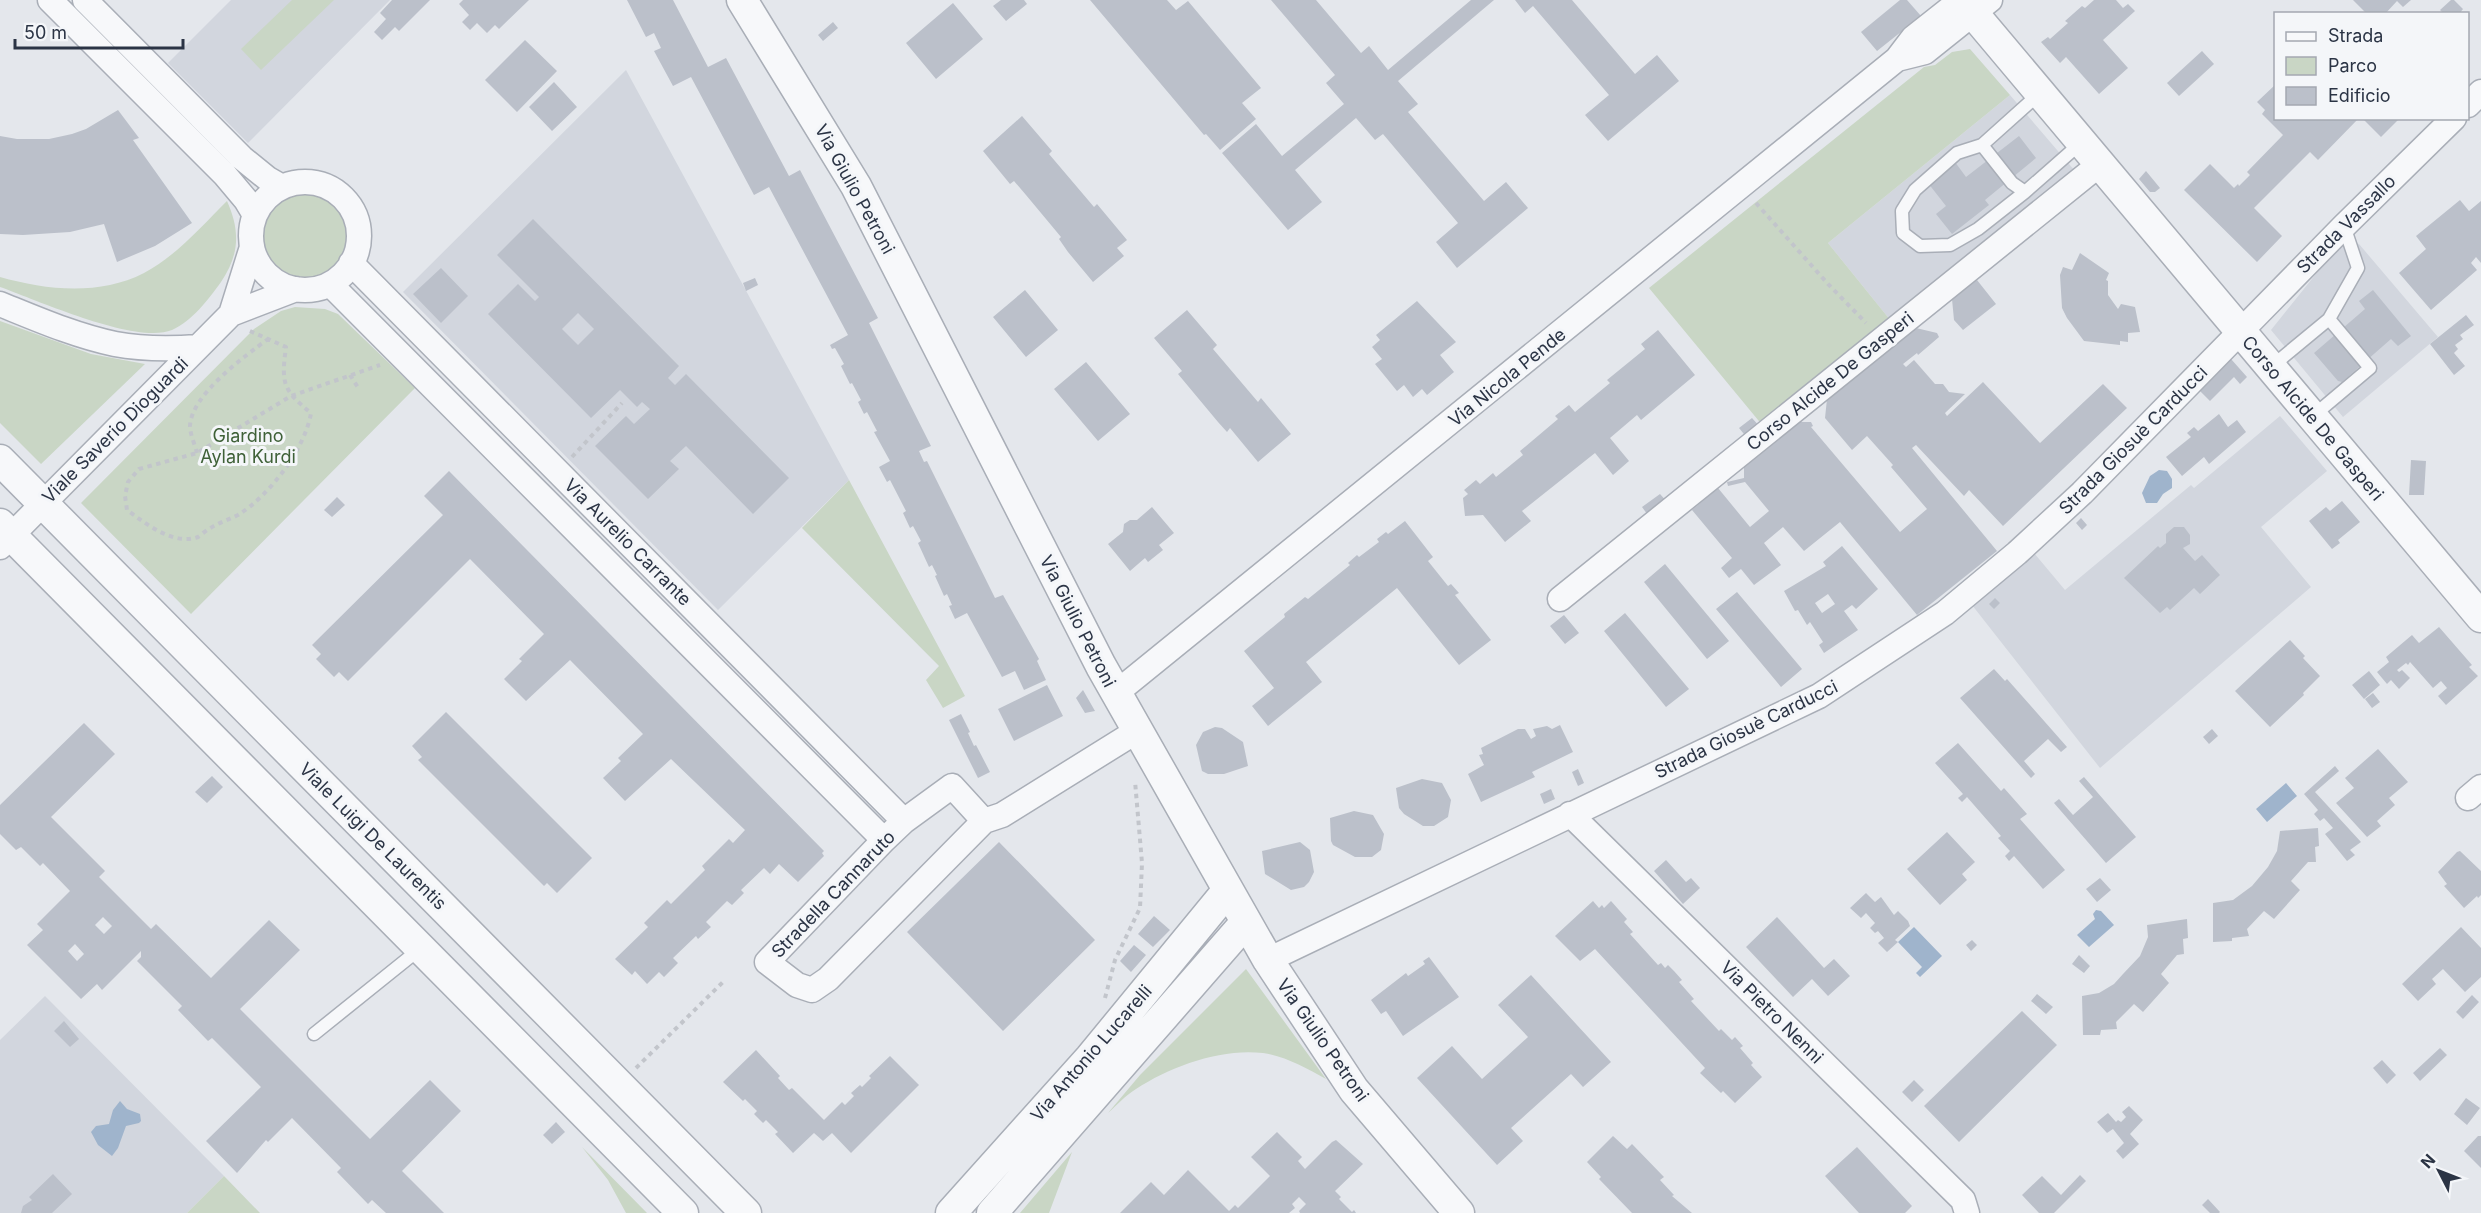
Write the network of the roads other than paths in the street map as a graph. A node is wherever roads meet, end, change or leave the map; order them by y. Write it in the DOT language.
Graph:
graph roads {
  1 [pos="50,0"];
  2 [pos="85,0"];
  3 [pos="742,0"];
  4 [pos="1972,4"];
  5 [pos="2040,92"];
  6 [pos="2481,92"];
  7 [pos="2469,104"];
  8 [pos="2452,120"];
  9 [pos="1982,145"];
  10 [pos="2092,153"];
  11 [pos="282,187"];
  12 [pos="2025,192"];
  13 [pos="255,215"];
  14 [pos="2344,226"];
  15 [pos="252,247"];
  16 [pos="351,263"];
  17 [pos="330,284"];
  18 [pos="296,289"];
  19 [pos="0,304"];
  20 [pos="2329,319"];
  21 [pos="239,322"];
  22 [pos="2240,331"];
  23 [pos="198,347"];
  24 [pos="2271,367"];
  25 [pos="2312,417"];
  26 [pos="0,460"];
  27 [pos="42,504"];
  28 [pos="4,536"];
  29 [pos="1560,599"];
  30 [pos="2481,616"];
  31 [pos="1116,693"];
  32 [pos="1143,741"];
  33 [pos="1570,814"];
  34 [pos="904,821"];
  35 [pos="984,821"];
  36 [pos="884,840"];
  37 [pos="1228,890"];
  38 [pos="1246,922"];
  39 [pos="421,948"];
  40 [pos="1268,960"];
  41 [pos="314,1034"];
  42 [pos="683,1213"];
  43 [pos="746,1213"];
  44 [pos="951,1213"];
  45 [pos="992,1213"];
  46 [pos="1459,1213"];
  47 [pos="1967,1213"];
  1 -- 13 [label="street"];
  2 -- 11 [label="street"];
  3 -- 31 [label="street, Via Giulio Petroni"];
  4 -- 5 [label="street, Corso Alcide De Gasperi"];
  4 -- 31 [label="street, Via Nicola Pende"];
  5 -- 9 [label="lane"];
  5 -- 10 [label="street, Corso Alcide De Gasperi"];
  6 -- 7 [label="street"];
  8 -- 14 [label="street, Strada Vassallo"];
  9 -- 12 [label="lane"];
  9 -- 12 [label="lane"];
  10 -- 12 [label="lane"];
  10 -- 22 [label="street, Corso Alcide De Gasperi"];
  10 -- 29 [label="street, Corso Alcide De Gasperi"];
  11 -- 13 [label="street"];
  11 -- 16 [label="street"];
  13 -- 15 [label="street"];
  14 -- 20 [label="lane"];
  14 -- 22 [label="street, Strada Vassallo"];
  15 -- 18 [label="street"];
  15 -- 21 [label="street, Viale Saverio Dioguardi"];
  16 -- 17 [label="street"];
  16 -- 34 [label="street, Via Aurelio Carrante"];
  17 -- 18 [label="street"];
  17 -- 36 [label="street, Via Aurelio Carrante"];
  18 -- 21 [label="street, Viale Saverio Dioguardi"];
  19 -- 23 [label="street"];
  20 -- 24 [label="lane"];
  20 -- 25 [label="lane"];
  21 -- 23 [label="street, Viale Saverio Dioguardi"];
  22 -- 24 [label="street, Corso Alcide De Gasperi"];
  22 -- 33 [label="street, Strada Giosuè Carducci"];
  23 -- 27 [label="street, Viale Saverio Dioguardi"];
  24 -- 25 [label="street, Corso Alcide De Gasperi"];
  25 -- 30 [label="street, Corso Alcide De Gasperi"];
  26 -- 27 [label="street, Viale Luigi De Laurentis"];
  27 -- 28 [label="street, Viale Saverio Dioguardi"];
  27 -- 43 [label="street, Viale Luigi De Laurentis"];
  28 -- 39 [label="street"];
  31 -- 32 [label="street, Via Giulio Petroni"];
  32 -- 35 [label="street, Stradella Cannaruto"];
  32 -- 37 [label="street, Via Giulio Petroni"];
  33 -- 40 [label="street, Strada Giosuè Carducci"];
  33 -- 47 [label="street, Via Pietro Nenni"];
  34 -- 35 [label="street, Stradella Cannaruto"];
  34 -- 36 [label="street, Stradella Cannaruto"];
  35 -- 36 [label="street, Stradella Cannaruto"];
  37 -- 38 [label="street, Via Giulio Petroni"];
  37 -- 44 [label="street, Via Antonio Lucarelli"];
  38 -- 40 [label="street, Via Giulio Petroni"];
  38 -- 45 [label="street, Via Antonio Lucarelli"];
  39 -- 41 [label="lane"];
  39 -- 42 [label="street"];
  40 -- 46 [label="street, Via Giulio Petroni"];
}
